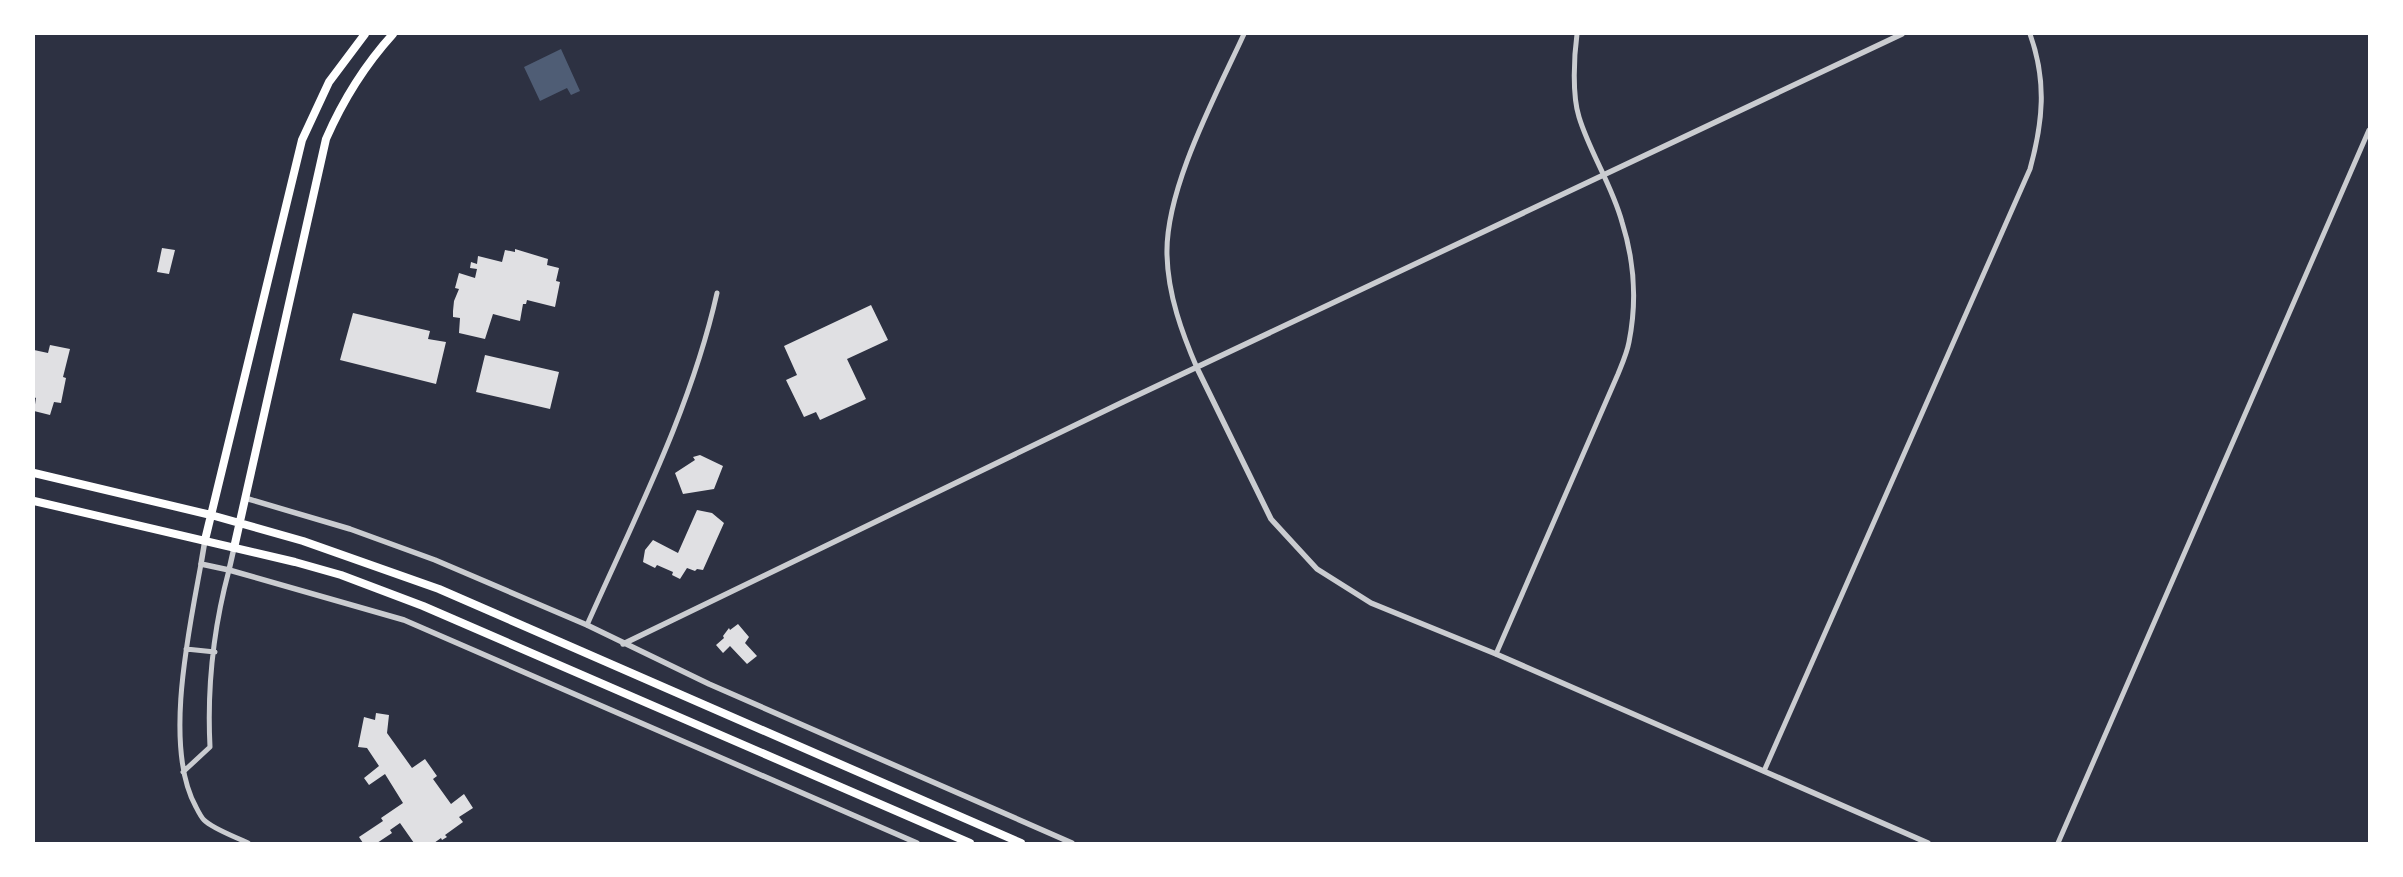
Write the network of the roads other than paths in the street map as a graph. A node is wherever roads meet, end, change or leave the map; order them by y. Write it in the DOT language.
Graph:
graph roads {
  1 [pos="365,34"];
  2 [pos="393,34"];
  3 [pos="1244,34"];
  4 [pos="1577,34"];
  5 [pos="1902,34"];
  6 [pos="2030,34"];
  7 [pos="2369,130"];
  8 [pos="1604,176"];
  9 [pos="717,293"];
  10 [pos="1197,368"];
  11 [pos="34,473"];
  12 [pos="246,498"];
  13 [pos="34,501"];
  14 [pos="211,515"];
  15 [pos="240,524"];
  16 [pos="205,540"];
  17 [pos="234,548"];
  18 [pos="200,564"];
  19 [pos="229,570"];
  20 [pos="586,625"];
  21 [pos="623,644"];
  22 [pos="186,649"];
  23 [pos="215,652"];
  24 [pos="1496,654"];
  25 [pos="1764,771"];
  26 [pos="183,772"];
  27 [pos="248,843"];
  28 [pos="917,843"];
  29 [pos="970,843"];
  30 [pos="1021,843"];
  31 [pos="1072,843"];
  32 [pos="1928,843"];
  33 [pos="2058,843"];
  1 -- 14 [label="main road"];
  2 -- 12 [label="main road"];
  3 -- 10 [label="street"];
  4 -- 8 [label="street"];
  5 -- 8 [label="street"];
  6 -- 25 [label="street"];
  7 -- 33 [label="street"];
  8 -- 10 [label="street"];
  8 -- 24 [label="street"];
  9 -- 20 [label="street"];
  10 -- 21 [label="street"];
  10 -- 24 [label="street"];
  11 -- 14 [label="main road"];
  12 -- 15 [label="main road"];
  12 -- 20 [label="street"];
  13 -- 16 [label="main road"];
  14 -- 15 [label="main road"];
  14 -- 16 [label="main road"];
  15 -- 17 [label="main road"];
  15 -- 30 [label="main road"];
  16 -- 17 [label="main road"];
  16 -- 18 [label="street"];
  17 -- 19 [label="street"];
  17 -- 29 [label="main road"];
  18 -- 19 [label="street"];
  18 -- 22 [label="street"];
  19 -- 23 [label="street"];
  19 -- 28 [label="street"];
  20 -- 21 [label="street"];
  21 -- 31 [label="street"];
  22 -- 23 [label="street"];
  22 -- 26 [label="street"];
  23 -- 26 [label="street"];
  24 -- 25 [label="street"];
  25 -- 32 [label="street"];
  26 -- 27 [label="street"];
}
